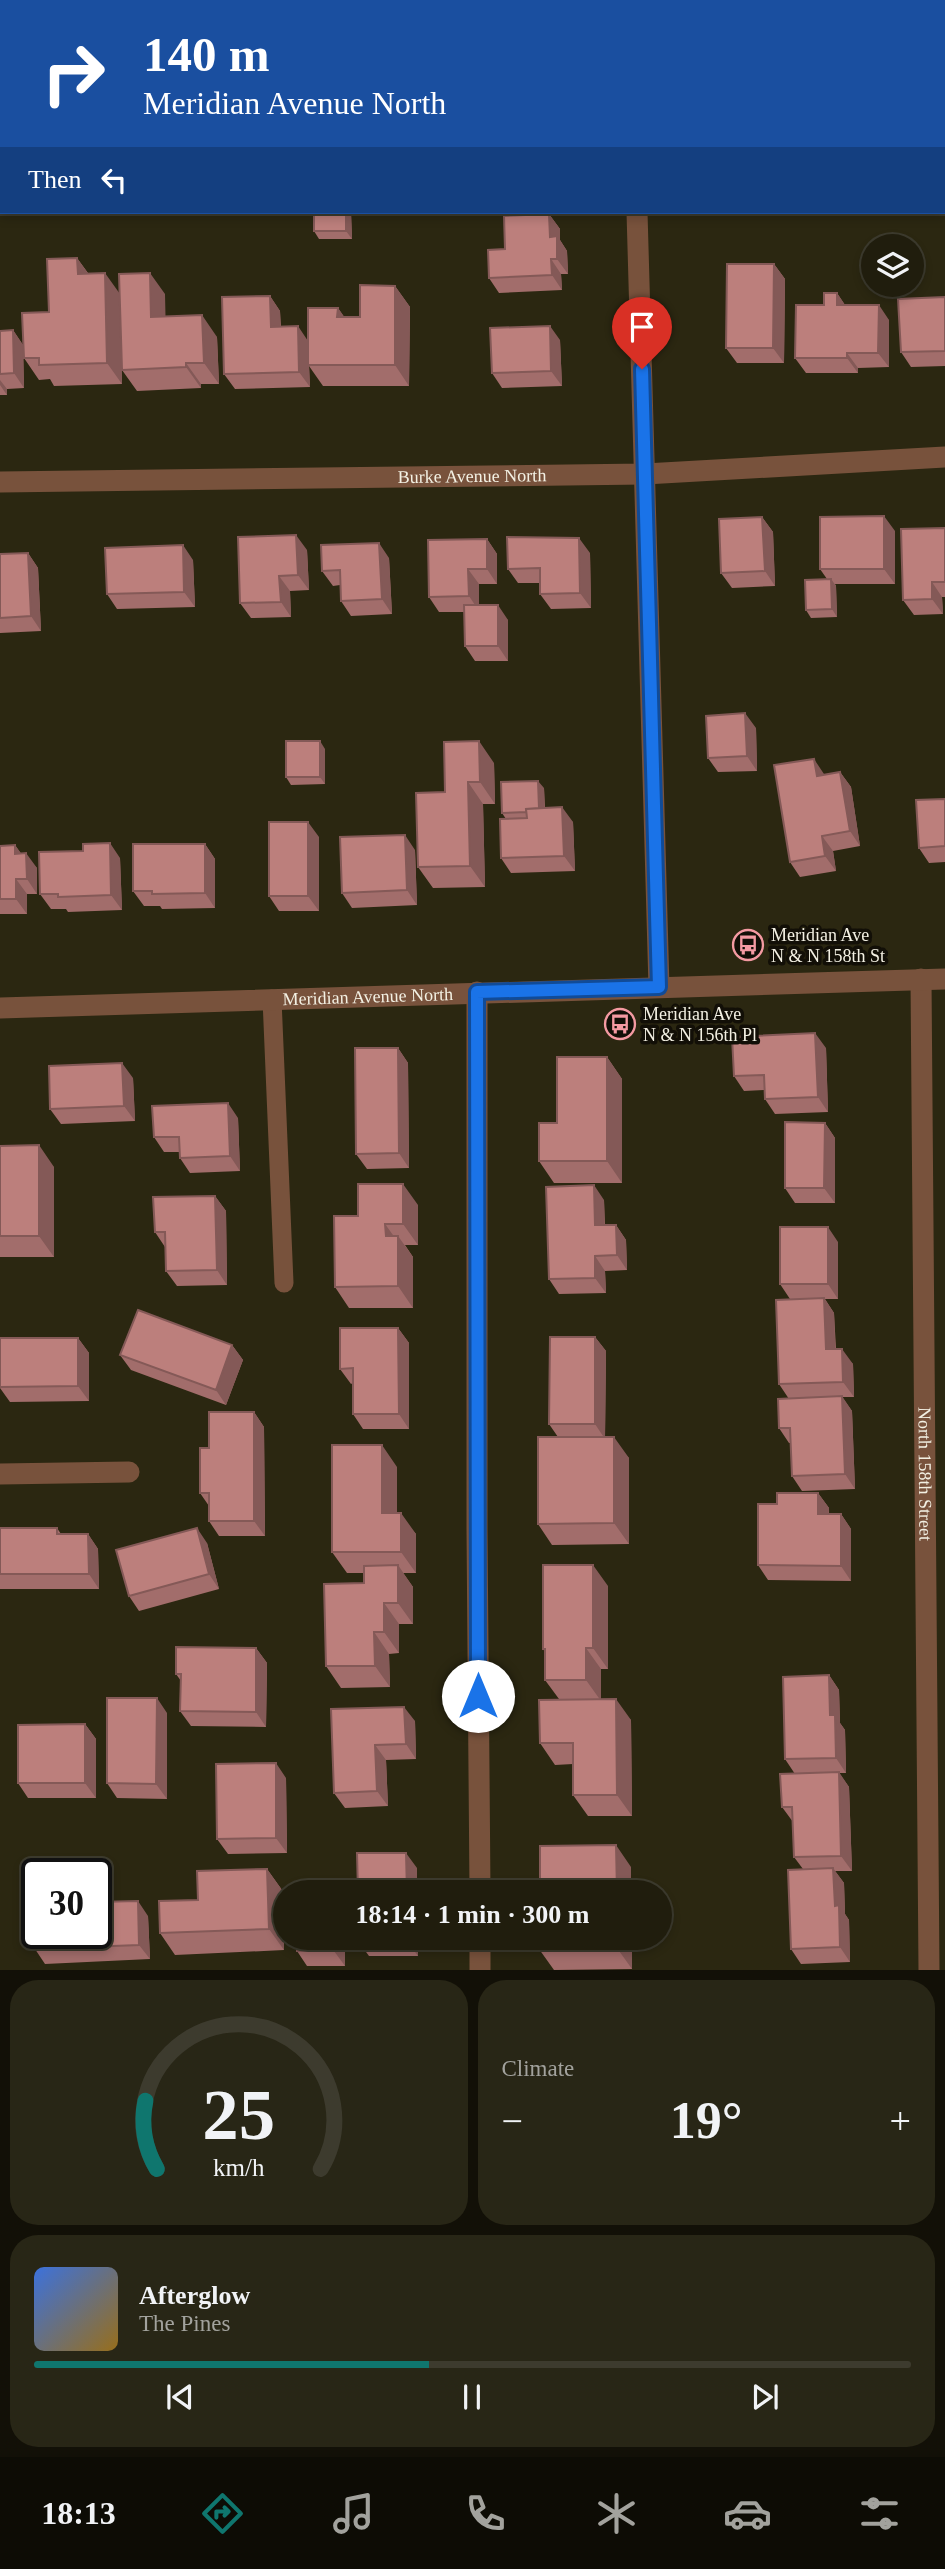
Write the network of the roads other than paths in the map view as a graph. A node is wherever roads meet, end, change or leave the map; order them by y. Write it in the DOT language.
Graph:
graph roads {
  1 [pos="637,214"];
  2 [pos="945,457"];
  3 [pos="645,474"];
  4 [pos="0,482"];
  5 [pos="921,979"];
  6 [pos="945,979"];
  7 [pos="659,987"];
  8 [pos="477,992"];
  9 [pos="272,999"];
  10 [pos="0,1008"];
  11 [pos="284,1283"];
  12 [pos="129,1472"];
  13 [pos="0,1474"];
  14 [pos="480,1880"];
  15 [pos="480,1950"];
  16 [pos="480,1970"];
  17 [pos="929,1970"];
  1 -- 3 [label="street"];
  2 -- 3 [label="street, Burke Avenue North"];
  3 -- 4 [label="street, Burke Avenue North"];
  3 -- 7 [label="street"];
  5 -- 6 [label="street, Meridian Avenue North"];
  5 -- 7 [label="street, Meridian Avenue North"];
  5 -- 17 [label="street, North 158th Street"];
  7 -- 8 [label="street, Meridian Avenue North"];
  8 -- 9 [label="street, Meridian Avenue North"];
  8 -- 14 [label="street"];
  9 -- 10 [label="street, Meridian Avenue North"];
  9 -- 11 [label="lane"];
  12 -- 13 [label="street"];
  15 -- 16 [label="street"];
}
